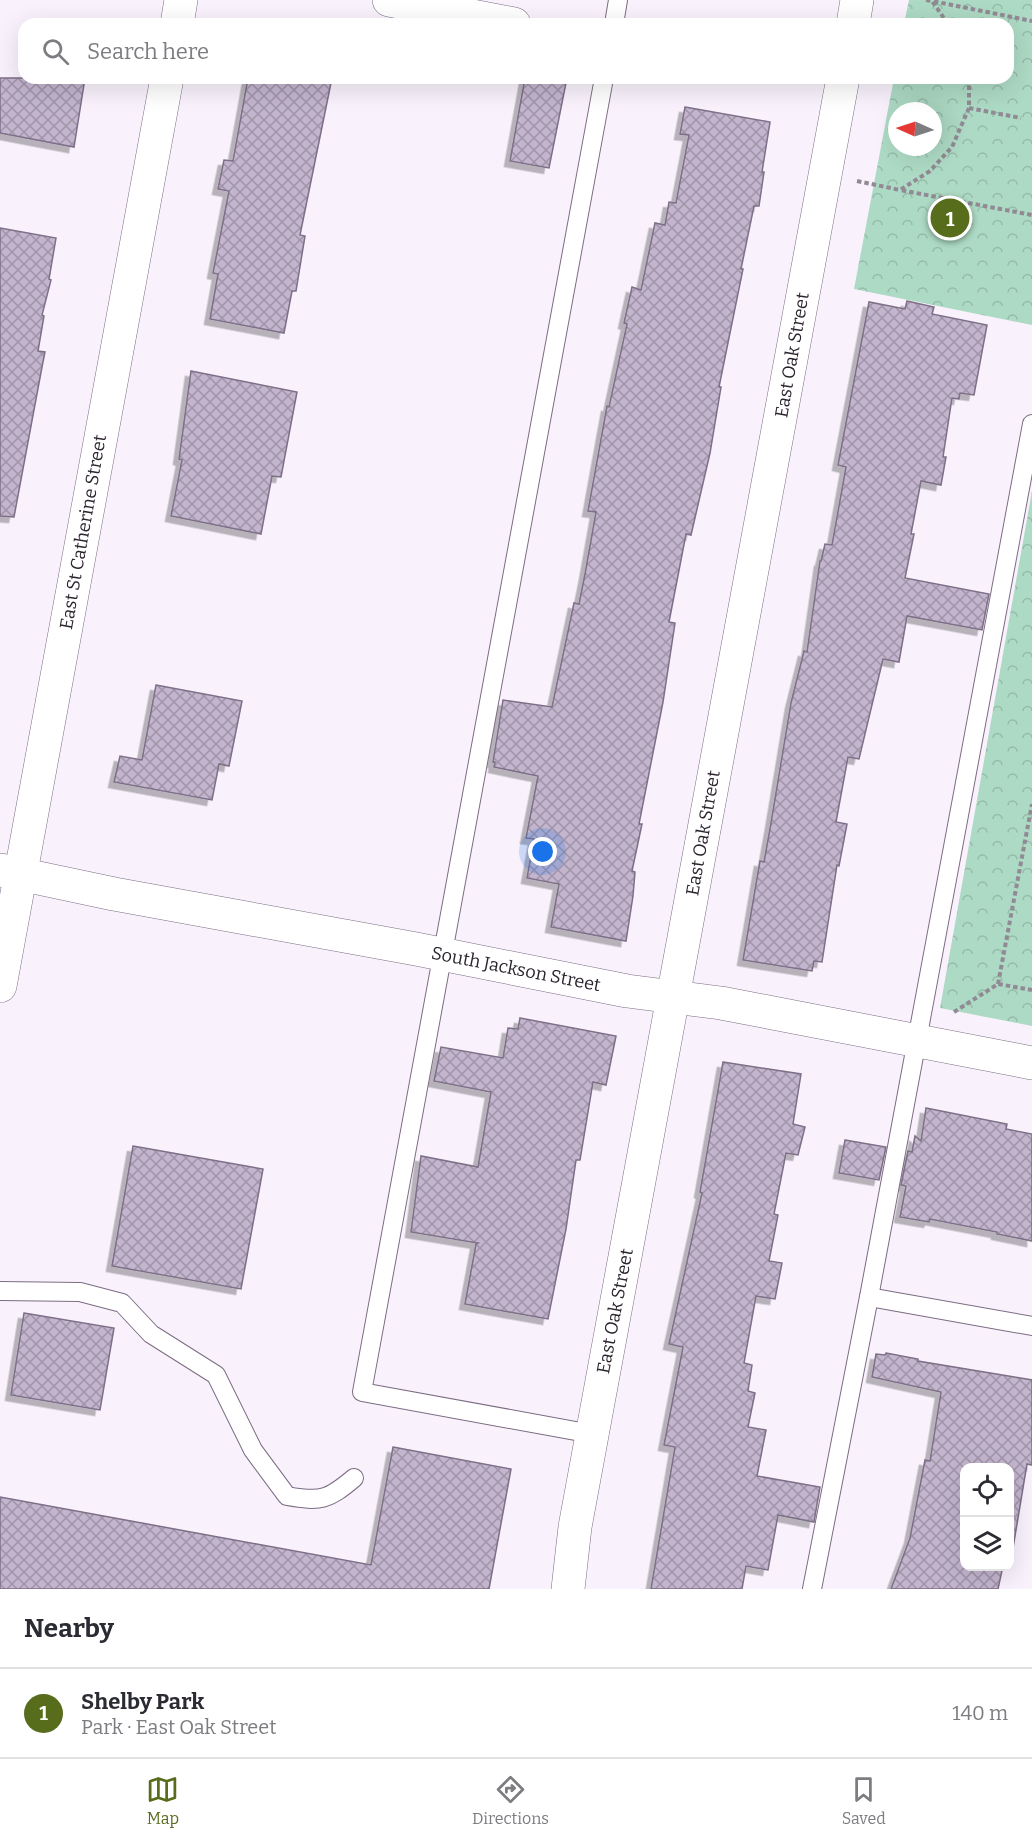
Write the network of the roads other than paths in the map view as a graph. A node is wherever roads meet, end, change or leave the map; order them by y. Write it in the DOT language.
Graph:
graph roads {
  1 [pos="181,0"];
  2 [pos="389,0"];
  3 [pos="618,0"];
  4 [pos="857,0"];
  5 [pos="178,18"];
  6 [pos="483,18"];
  7 [pos="615,18"];
  8 [pos="854,18"];
  9 [pos="166,84"];
  10 [pos="603,84"];
  11 [pos="842,84"];
  12 [pos="1032,424"];
  13 [pos="10,872"];
  14 [pos="442,954"];
  15 [pos="0,986"];
  16 [pos="673,998"];
  17 [pos="917,1041"];
  18 [pos="1032,1063"];
  19 [pos="0,1291"];
  20 [pos="869,1296"];
  21 [pos="1032,1326"];
  22 [pos="592,1434"];
  23 [pos="354,1478"];
  24 [pos="568,1589"];
  25 [pos="812,1589"];
  1 -- 5 [label="main road"];
  2 -- 6 [label="main road"];
  3 -- 7 [label="lane"];
  4 -- 8 [label="main road"];
  9 -- 13 [label="main road, East St Catherine Street"];
  10 -- 14 [label="lane"];
  11 -- 16 [label="main road, East Oak Street"];
  12 -- 17 [label="lane"];
  13 -- 14 [label="main road, South Jackson Street"];
  13 -- 15 [label="main road, East St Catherine Street"];
  14 -- 16 [label="main road, South Jackson Street"];
  14 -- 22 [label="lane"];
  16 -- 17 [label="main road, South Jackson Street"];
  16 -- 22 [label="main road, East Oak Street"];
  17 -- 18 [label="main road, South Jackson Street"];
  17 -- 20 [label="lane"];
  19 -- 23 [label="lane"];
  20 -- 21 [label="lane"];
  20 -- 25 [label="lane"];
  22 -- 24 [label="main road, East Oak Street"];
}
